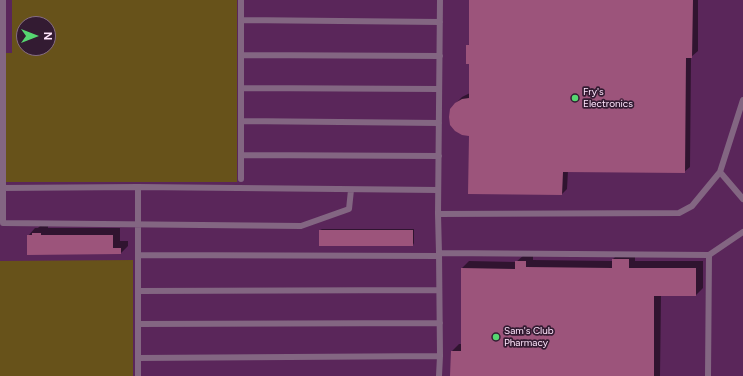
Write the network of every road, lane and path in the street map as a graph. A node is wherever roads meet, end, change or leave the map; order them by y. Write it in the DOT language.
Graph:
graph roads {
  1 [pos="3,0"];
  2 [pos="241,0"];
  3 [pos="440,0"];
  4 [pos="241,20"];
  5 [pos="440,22"];
  6 [pos="2,27"];
  7 [pos="241,55"];
  8 [pos="440,56"];
  9 [pos="2,59"];
  10 [pos="241,88"];
  11 [pos="439,89"];
  12 [pos="743,100"];
  13 [pos="241,121"];
  14 [pos="439,122"];
  15 [pos="241,155"];
  16 [pos="439,156"];
  17 [pos="720,172"];
  18 [pos="241,179"];
  19 [pos="138,187"];
  20 [pos="1,188"];
  21 [pos="351,190"];
  22 [pos="438,190"];
  23 [pos="743,199"];
  24 [pos="438,214"];
  25 [pos="138,224"];
  26 [pos="743,232"];
  27 [pos="439,254"];
  28 [pos="138,255"];
  29 [pos="708,255"];
  30 [pos="439,290"];
  31 [pos="138,291"];
  32 [pos="440,323"];
  33 [pos="138,324"];
  34 [pos="440,356"];
  35 [pos="138,358"];
  36 [pos="138,376"];
  37 [pos="439,376"];
  38 [pos="708,376"];
  1 -- 6 [label="lane"];
  2 -- 4 [label="lane"];
  3 -- 5 [label="lane"];
  4 -- 5 [label="lane"];
  4 -- 7 [label="lane"];
  5 -- 8 [label="lane"];
  6 -- 9 [label="lane"];
  7 -- 8 [label="lane"];
  7 -- 10 [label="lane"];
  8 -- 11 [label="lane"];
  9 -- 20 [label="lane"];
  10 -- 11 [label="lane"];
  10 -- 13 [label="lane"];
  11 -- 14 [label="lane"];
  12 -- 17 [label="lane"];
  13 -- 14 [label="lane"];
  13 -- 15 [label="lane"];
  14 -- 16 [label="lane"];
  15 -- 16 [label="lane"];
  15 -- 18 [label="lane"];
  16 -- 22 [label="lane"];
  17 -- 23 [label="lane"];
  17 -- 24 [label="lane"];
  19 -- 20 [label="lane"];
  19 -- 21 [label="lane"];
  19 -- 25 [label="lane"];
  20 -- 25 [label="lane"];
  21 -- 22 [label="lane"];
  21 -- 25 [label="lane"];
  22 -- 24 [label="lane"];
  24 -- 27 [label="lane"];
  25 -- 28 [label="lane"];
  26 -- 29 [label="lane"];
  27 -- 28 [label="lane"];
  27 -- 29 [label="lane"];
  27 -- 30 [label="lane"];
  28 -- 31 [label="lane"];
  29 -- 38 [label="lane"];
  30 -- 31 [label="lane"];
  30 -- 32 [label="lane"];
  31 -- 33 [label="lane"];
  32 -- 33 [label="lane"];
  32 -- 34 [label="lane"];
  33 -- 35 [label="lane"];
  34 -- 35 [label="lane"];
  34 -- 37 [label="lane"];
  35 -- 36 [label="lane"];
}
